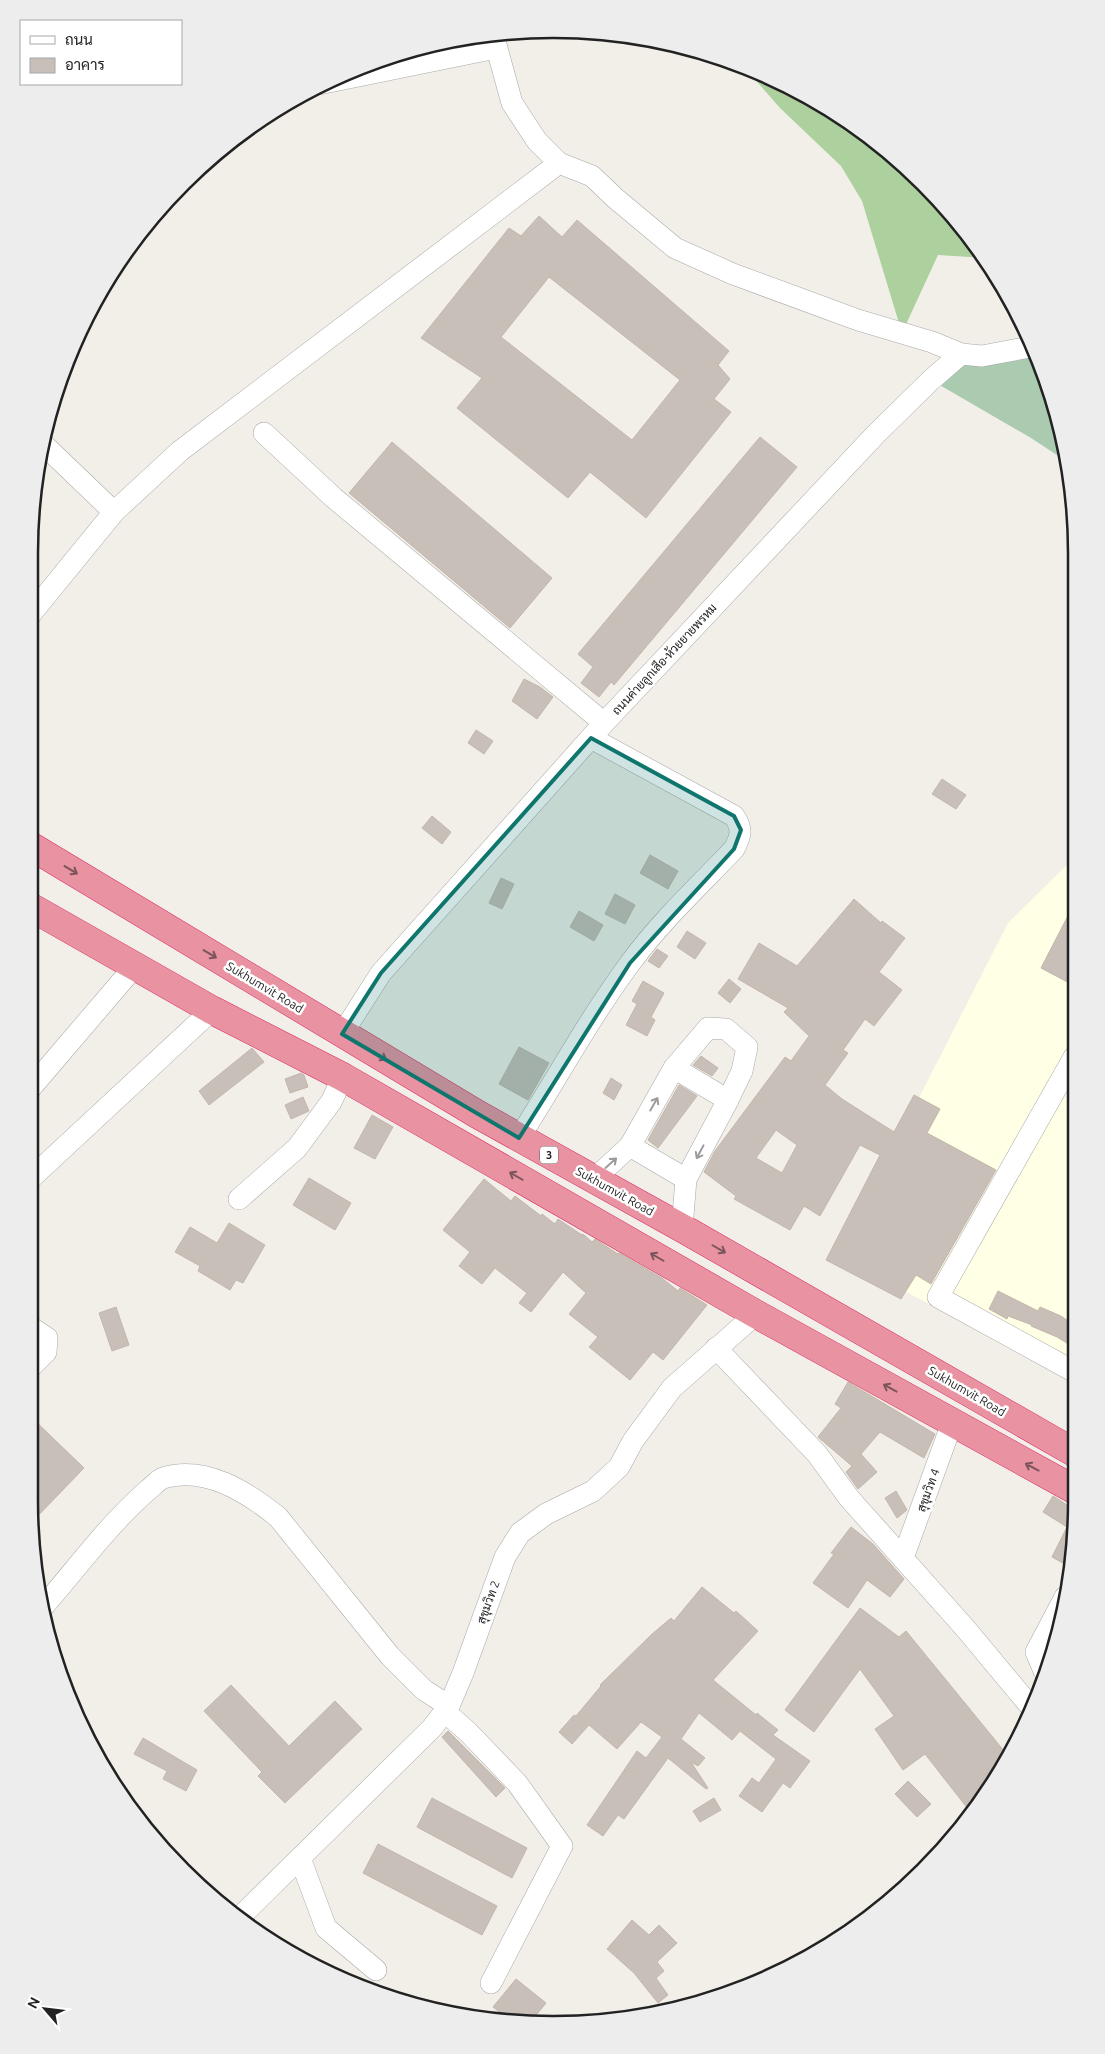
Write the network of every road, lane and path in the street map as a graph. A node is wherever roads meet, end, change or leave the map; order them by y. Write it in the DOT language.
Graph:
graph roads {
  1 [pos="495,41"];
  2 [pos="369,72"];
  3 [pos="559,164"];
  4 [pos="1025,348"];
  5 [pos="962,354"];
  6 [pos="264,433"];
  7 [pos="48,449"];
  8 [pos="114,512"];
  9 [pos="38,602"];
  10 [pos="597,731"];
  11 [pos="38,850"];
  12 [pos="38,911"];
  13 [pos="134,966"];
  14 [pos="212,1010"];
  15 [pos="342,1034"];
  16 [pos="674,1068"];
  17 [pos="1068,1068"];
  18 [pos="343,1077"];
  19 [pos="38,1079"];
  20 [pos="728,1100"];
  21 [pos="519,1138"];
  22 [pos="630,1146"];
  23 [pos="38,1172"];
  24 [pos="686,1179"];
  25 [pos="593,1180"];
  26 [pos="240,1199"];
  27 [pos="682,1228"];
  28 [pos="756,1314"];
  29 [pos="38,1332"];
  30 [pos="716,1348"];
  31 [pos="38,1360"];
  32 [pos="1068,1368"];
  33 [pos="952,1423"];
  34 [pos="1068,1449"];
  35 [pos="1068,1486"];
  36 [pos="904,1558"];
  37 [pos="47,1603"];
  38 [pos="1054,1617"];
  39 [pos="1041,1664"];
  40 [pos="1027,1702"];
  41 [pos="446,1708"];
  42 [pos="300,1858"];
  43 [pos="243,1914"];
  44 [pos="376,1970"];
  45 [pos="492,1983"];
  1 -- 2 [label="street"];
  1 -- 3 [label="street"];
  3 -- 5 [label="street"];
  3 -- 8 [label="street"];
  4 -- 5 [label="street"];
  5 -- 10 [label="street, ถนนค่ายลูกเสึอ-ห้วยยายพรหม"];
  6 -- 10 [label="street"];
  7 -- 8 [label="street"];
  8 -- 9 [label="street"];
  10 -- 15 [label="street, ถนนค่ายลูกเสึอ-ห้วยยายพรหม"];
  10 -- 21 [label="street"];
  11 -- 15 [label="highway, Sukhumvit Road / 3, one-way"];
  12 -- 13 [label="highway"];
  13 -- 14 [label="highway"];
  13 -- 19 [label="street"];
  14 -- 18 [label="highway"];
  14 -- 23 [label="street"];
  15 -- 21 [label="highway, Sukhumvit Road / 3, one-way"];
  16 -- 20 [label="street"];
  16 -- 20 [label="street"];
  22 -- 16 [label="street, one-way"];
  17 -- 32 [label="street"];
  18 -- 26 [label="street"];
  28 -- 18 [label="highway, one-way"];
  20 -- 24 [label="street, one-way"];
  21 -- 25 [label="highway, Sukhumvit Road / 3"];
  22 -- 24 [label="street"];
  25 -- 22 [label="street, one-way"];
  24 -- 27 [label="street"];
  25 -- 27 [label="highway, Sukhumvit Road / 3"];
  27 -- 34 [label="highway, Sukhumvit Road / 3, one-way"];
  28 -- 30 [label="street, สุขุมวิท 2"];
  33 -- 28 [label="highway, one-way"];
  29 -- 31 [label="street"];
  30 -- 36 [label="street"];
  30 -- 41 [label="street, สุขุมวิท 2"];
  35 -- 33 [label="highway, one-way"];
  33 -- 36 [label="street, สุขุมวิท 4"];
  36 -- 40 [label="street"];
  37 -- 41 [label="street"];
  38 -- 39 [label="street"];
  41 -- 42 [label="street, สุขุมวิท 2"];
  41 -- 45 [label="street"];
  42 -- 43 [label="street, สุขุมวิท 2"];
  42 -- 44 [label="street"];
}
